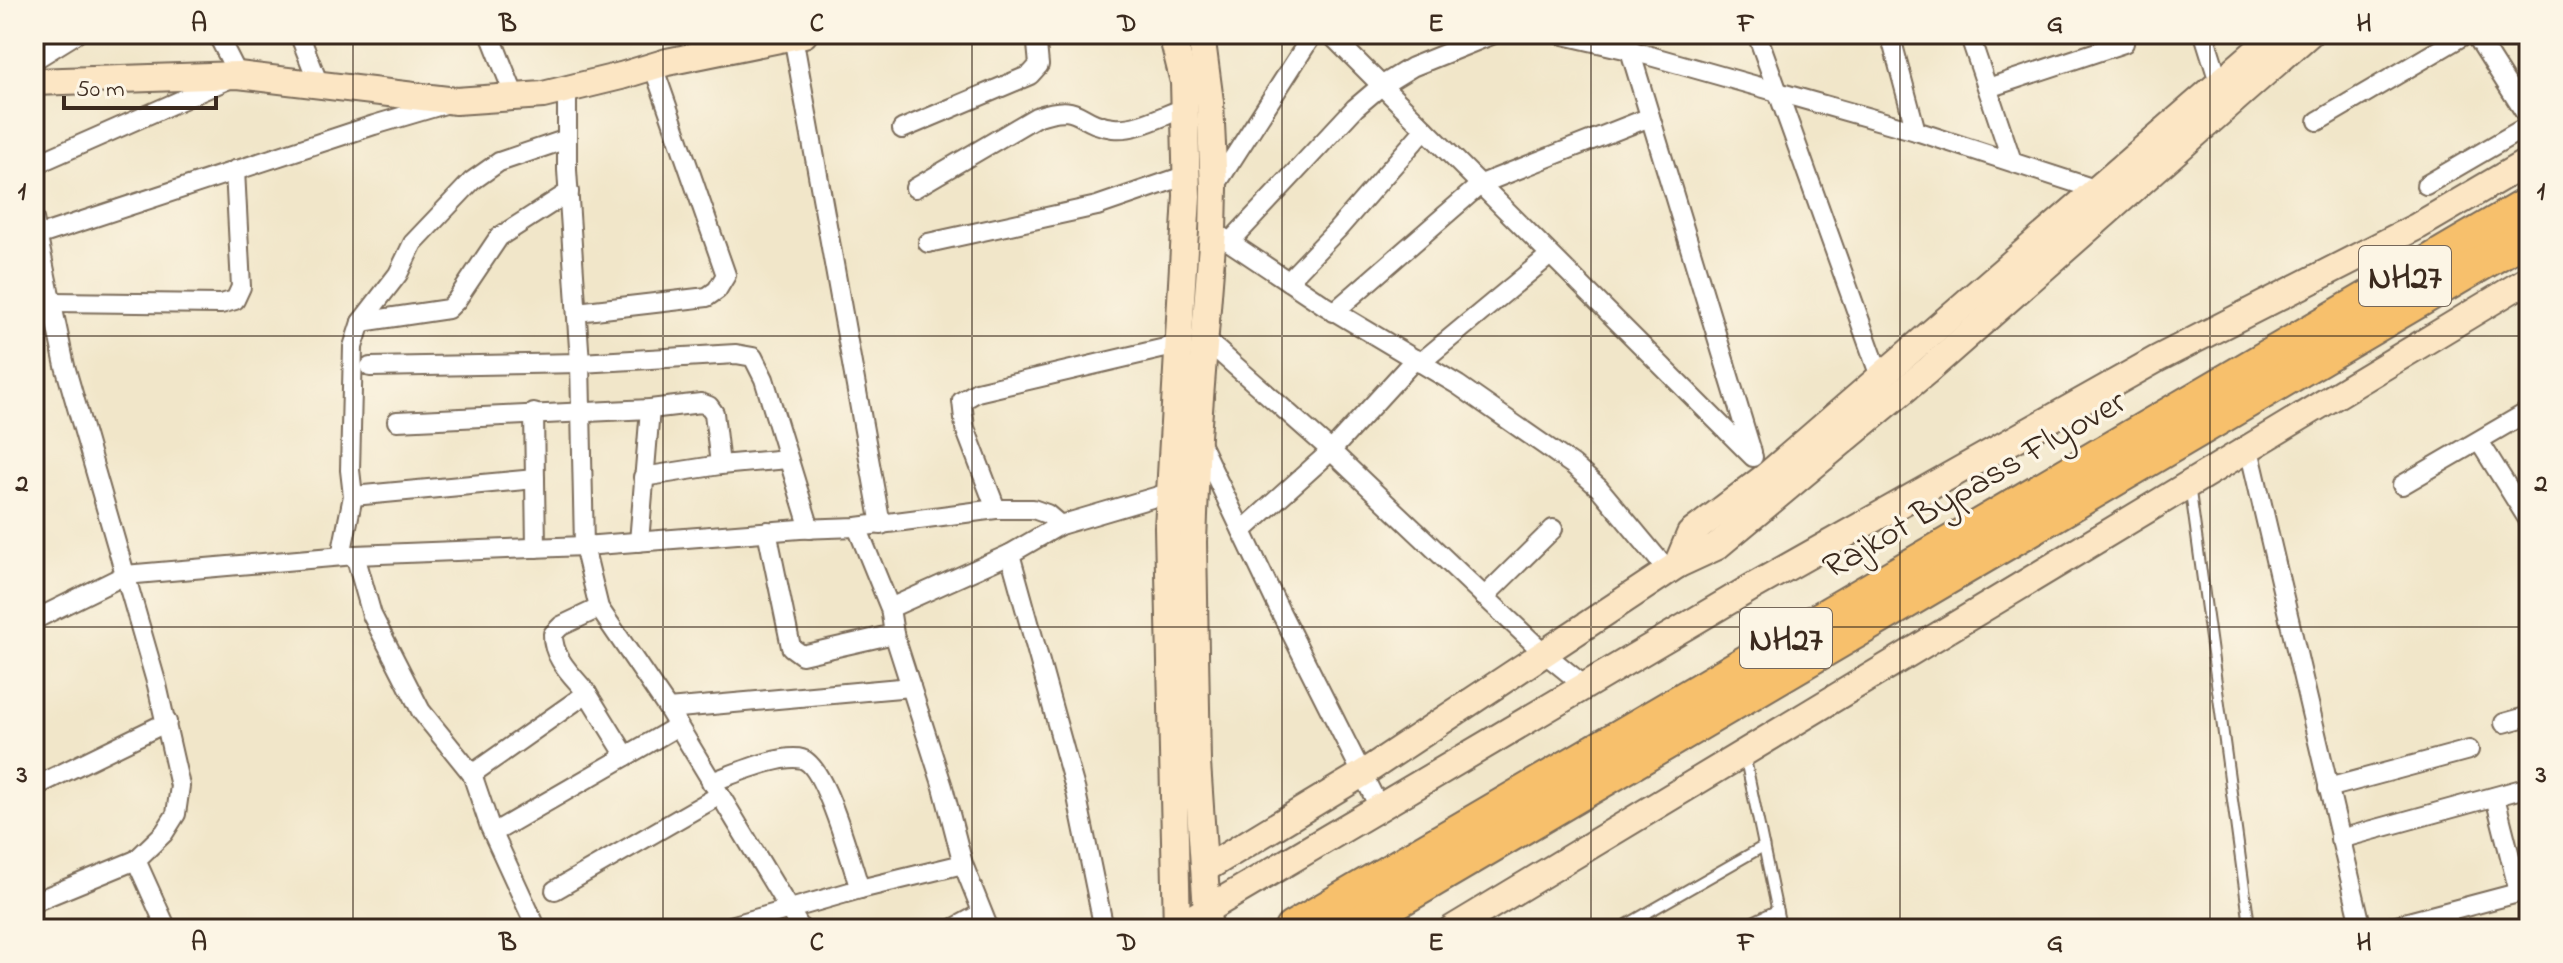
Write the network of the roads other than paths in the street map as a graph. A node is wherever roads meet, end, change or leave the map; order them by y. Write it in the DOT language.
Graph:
graph roads {
  1 [pos="76,34"];
  2 [pos="217,34"];
  3 [pos="490,34"];
  4 [pos="1036,34"];
  5 [pos="1201,34"];
  6 [pos="1313,34"];
  7 [pos="1330,34"];
  8 [pos="1494,34"];
  9 [pos="1559,34"];
  10 [pos="1757,34"];
  11 [pos="1890,34"];
  12 [pos="1969,34"];
  13 [pos="2204,34"];
  14 [pos="2276,34"];
  15 [pos="2309,34"];
  16 [pos="2466,34"];
  17 [pos="2475,34"];
  18 [pos="798,35"];
  19 [pos="305,36"];
  20 [pos="1177,37"];
  21 [pos="1627,42"];
  22 [pos="2124,43"];
  23 [pos="34,60"];
  24 [pos="653,66"];
  25 [pos="238,75"];
  26 [pos="34,82"];
  27 [pos="1381,86"];
  28 [pos="320,87"];
  29 [pos="1988,88"];
  30 [pos="567,89"];
  31 [pos="2225,91"];
  32 [pos="1776,92"];
  33 [pos="515,97"];
  34 [pos="456,101"];
  35 [pos="1185,108"];
  36 [pos="1650,117"];
  37 [pos="2318,121"];
  38 [pos="2529,122"];
  39 [pos="902,129"];
  40 [pos="1425,129"];
  41 [pos="1916,131"];
  42 [pos="567,139"];
  43 [pos="2012,161"];
  44 [pos="2529,161"];
  45 [pos="34,165"];
  46 [pos="235,170"];
  47 [pos="1187,175"];
  48 [pos="1481,184"];
  49 [pos="2426,185"];
  50 [pos="915,188"];
  51 [pos="1214,188"];
  52 [pos="2096,189"];
  53 [pos="569,192"];
  54 [pos="2122,198"];
  55 [pos="2529,204"];
  56 [pos="35,230"];
  57 [pos="2529,235"];
  58 [pos="1222,237"];
  59 [pos="928,243"];
  60 [pos="1550,255"];
  61 [pos="2529,279"];
  62 [pos="1288,281"];
  63 [pos="52,302"];
  64 [pos="577,312"];
  65 [pos="1334,312"];
  66 [pos="361,322"];
  67 [pos="1206,340"];
  68 [pos="1178,345"];
  69 [pos="2289,360"];
  70 [pos="1418,361"];
  71 [pos="580,363"];
  72 [pos="370,367"];
  73 [pos="1886,388"];
  74 [pos="650,409"];
  75 [pos="582,411"];
  76 [pos="2529,411"];
  77 [pos="534,413"];
  78 [pos="397,421"];
  79 [pos="1197,436"];
  80 [pos="2479,441"];
  81 [pos="2249,449"];
  82 [pos="1331,451"];
  83 [pos="788,459"];
  84 [pos="720,465"];
  85 [pos="643,477"];
  86 [pos="1765,477"];
  87 [pos="535,479"];
  88 [pos="1196,483"];
  89 [pos="2189,485"];
  90 [pos="2402,485"];
  91 [pos="1169,493"];
  92 [pos="353,496"];
  93 [pos="996,509"];
  94 [pos="2529,521"];
  95 [pos="881,525"];
  96 [pos="1060,525"];
  97 [pos="857,527"];
  98 [pos="810,529"];
  99 [pos="1553,529"];
  100 [pos="767,531"];
  101 [pos="1242,531"];
  102 [pos="639,542"];
  103 [pos="584,546"];
  104 [pos="536,548"];
  105 [pos="1010,554"];
  106 [pos="340,557"];
  107 [pos="1673,568"];
  108 [pos="125,575"];
  109 [pos="1484,597"];
  110 [pos="599,608"];
  111 [pos="890,608"];
  112 [pos="34,620"];
  113 [pos="894,634"];
  114 [pos="1544,653"];
  115 [pos="911,687"];
  116 [pos="1586,687"];
  117 [pos="587,693"];
  118 [pos="668,709"];
  119 [pos="2529,716"];
  120 [pos="167,722"];
  121 [pos="2504,723"];
  122 [pos="678,726"];
  123 [pos="2469,750"];
  124 [pos="1744,754"];
  125 [pos="626,756"];
  126 [pos="472,774"];
  127 [pos="1362,774"];
  128 [pos="34,787"];
  129 [pos="2529,787"];
  130 [pos="715,788"];
  131 [pos="2328,788"];
  132 [pos="2495,797"];
  133 [pos="1380,809"];
  134 [pos="493,833"];
  135 [pos="2340,839"];
  136 [pos="1764,846"];
  137 [pos="136,860"];
  138 [pos="963,864"];
  139 [pos="1205,869"];
  140 [pos="860,889"];
  141 [pos="555,890"];
  142 [pos="2524,891"];
  143 [pos="34,902"];
  144 [pos="789,910"];
  145 [pos="1777,910"];
  146 [pos="1207,920"];
  147 [pos="986,921"];
  148 [pos="2407,922"];
  149 [pos="167,929"];
  150 [pos="537,929"];
  151 [pos="720,929"];
  152 [pos="801,929"];
  153 [pos="953,929"];
  154 [pos="1104,929"];
  155 [pos="1176,929"];
  156 [pos="1292,929"];
  157 [pos="1349,929"];
  158 [pos="1452,929"];
  159 [pos="1619,929"];
  160 [pos="1737,929"];
  161 [pos="1781,929"];
  162 [pos="2250,929"];
  163 [pos="2362,929"];
  164 [pos="2382,929"];
  165 [pos="2439,929"];
  1 -- 23 [label="street"];
  2 -- 25 [label="street"];
  3 -- 33 [label="street"];
  4 -- 39 [label="street"];
  5 -- 51 [label="street"];
  6 -- 51 [label="street"];
  7 -- 27 [label="street"];
  8 -- 27 [label="street"];
  9 -- 21 [label="street"];
  10 -- 32 [label="street"];
  11 -- 41 [label="street"];
  12 -- 29 [label="street"];
  13 -- 31 [label="street"];
  14 -- 31 [label="street"];
  15 -- 31 [label="street"];
  16 -- 37 [label="street"];
  17 -- 38 [label="street"];
  18 -- 24 [label="street"];
  18 -- 95 [label="street"];
  19 -- 28 [label="street"];
  20 -- 35 [label="street"];
  21 -- 32 [label="street"];
  21 -- 36 [label="street"];
  22 -- 29 [label="street"];
  24 -- 30 [label="street"];
  24 -- 64 [label="street"];
  25 -- 26 [label="street"];
  25 -- 28 [label="street"];
  25 -- 45 [label="street"];
  27 -- 40 [label="street"];
  27 -- 58 [label="street"];
  28 -- 34 [label="street"];
  29 -- 43 [label="street"];
  30 -- 33 [label="street"];
  30 -- 42 [label="street"];
  31 -- 52 [label="street"];
  31 -- 54 [label="street"];
  32 -- 41 [label="street"];
  32 -- 73 [label="street"];
  33 -- 34 [label="street"];
  34 -- 46 [label="street"];
  35 -- 47 [label="street"];
  35 -- 50 [label="street"];
  36 -- 48 [label="street"];
  36 -- 86 [label="street"];
  38 -- 49 [label="street"];
  40 -- 48 [label="street"];
  40 -- 62 [label="street"];
  41 -- 43 [label="street"];
  42 -- 53 [label="street"];
  42 -- 66 [label="street"];
  43 -- 52 [label="street"];
  44 -- 116 [label="street"];
  46 -- 56 [label="street"];
  46 -- 63 [label="street"];
  47 -- 59 [label="street"];
  47 -- 68 [label="street"];
  48 -- 60 [label="street"];
  48 -- 65 [label="street"];
  51 -- 58 [label="street"];
  52 -- 54 [label="street"];
  52 -- 73 [label="street"];
  53 -- 64 [label="street"];
  53 -- 66 [label="street"];
  54 -- 73 [label="street"];
  55 -- 69 [label="highway, Rajkot Bypass Flyover / NH27"];
  56 -- 63 [label="street"];
  57 -- 69 [label="highway, Rajkot Bypass Flyover / NH27"];
  58 -- 62 [label="street"];
  58 -- 67 [label="street"];
  60 -- 70 [label="street"];
  60 -- 86 [label="street"];
  61 -- 81 [label="street"];
  62 -- 65 [label="street"];
  63 -- 108 [label="street"];
  64 -- 71 [label="street"];
  65 -- 70 [label="street"];
  66 -- 92 [label="street"];
  67 -- 79 [label="street"];
  67 -- 82 [label="street"];
  68 -- 91 [label="street"];
  68 -- 93 [label="street"];
  69 -- 156 [label="highway, Rajkot Bypass Flyover / NH27"];
  69 -- 157 [label="highway, Rajkot Bypass Flyover / NH27"];
  70 -- 82 [label="street"];
  70 -- 107 [label="street"];
  71 -- 72 [label="street"];
  71 -- 75 [label="street"];
  71 -- 83 [label="street"];
  73 -- 86 [label="street"];
  74 -- 75 [label="street"];
  74 -- 84 [label="street"];
  74 -- 85 [label="street"];
  75 -- 77 [label="street"];
  75 -- 103 [label="street"];
  76 -- 80 [label="street"];
  77 -- 78 [label="street"];
  77 -- 87 [label="street"];
  79 -- 88 [label="street"];
  79 -- 101 [label="street"];
  80 -- 90 [label="street"];
  80 -- 94 [label="street"];
  81 -- 89 [label="street"];
  81 -- 131 [label="street"];
  82 -- 101 [label="street"];
  82 -- 109 [label="street"];
  83 -- 84 [label="street"];
  83 -- 98 [label="street"];
  84 -- 85 [label="street"];
  85 -- 102 [label="street"];
  86 -- 107 [label="street"];
  87 -- 92 [label="street"];
  87 -- 104 [label="street"];
  88 -- 91 [label="street"];
  88 -- 139 [label="street"];
  89 -- 124 [label="street"];
  89 -- 162 [label="lane"];
  91 -- 96 [label="street"];
  91 -- 155 [label="street"];
  92 -- 106 [label="street"];
  93 -- 95 [label="street"];
  93 -- 96 [label="street"];
  95 -- 97 [label="street"];
  96 -- 105 [label="street"];
  97 -- 98 [label="street"];
  97 -- 111 [label="street"];
  98 -- 100 [label="street"];
  99 -- 109 [label="street"];
  100 -- 102 [label="street"];
  100 -- 113 [label="street"];
  101 -- 127 [label="street"];
  102 -- 103 [label="street"];
  103 -- 104 [label="street"];
  103 -- 110 [label="street"];
  104 -- 106 [label="street"];
  105 -- 111 [label="street"];
  105 -- 154 [label="street"];
  106 -- 108 [label="street"];
  106 -- 126 [label="street"];
  107 -- 114 [label="street"];
  108 -- 112 [label="street"];
  108 -- 120 [label="street"];
  109 -- 114 [label="street"];
  110 -- 117 [label="street"];
  110 -- 118 [label="street"];
  111 -- 113 [label="street"];
  113 -- 115 [label="street"];
  114 -- 116 [label="street"];
  114 -- 127 [label="street"];
  115 -- 118 [label="street"];
  115 -- 138 [label="street"];
  116 -- 133 [label="street"];
  117 -- 125 [label="street"];
  117 -- 126 [label="street"];
  118 -- 122 [label="street"];
  119 -- 121 [label="street"];
  120 -- 128 [label="street"];
  120 -- 137 [label="street"];
  122 -- 125 [label="street"];
  122 -- 130 [label="street"];
  123 -- 131 [label="street"];
  124 -- 136 [label="lane"];
  124 -- 158 [label="street"];
  125 -- 134 [label="street"];
  126 -- 134 [label="street"];
  127 -- 133 [label="street"];
  127 -- 139 [label="street"];
  129 -- 132 [label="street"];
  130 -- 140 [label="street"];
  130 -- 141 [label="street"];
  130 -- 144 [label="street"];
  131 -- 135 [label="street"];
  132 -- 135 [label="street"];
  132 -- 142 [label="street"];
  133 -- 146 [label="street"];
  134 -- 150 [label="street"];
  135 -- 163 [label="street"];
  136 -- 145 [label="lane"];
  136 -- 159 [label="lane"];
  137 -- 143 [label="street"];
  137 -- 149 [label="street"];
  138 -- 140 [label="street"];
  138 -- 147 [label="street"];
  139 -- 146 [label="street"];
  140 -- 144 [label="street"];
  142 -- 148 [label="street"];
  144 -- 151 [label="street"];
  144 -- 152 [label="street"];
  145 -- 160 [label="lane"];
  145 -- 161 [label="lane"];
  146 -- 155 [label="street"];
  147 -- 153 [label="street"];
  148 -- 164 [label="street"];
  148 -- 165 [label="street"];
}
